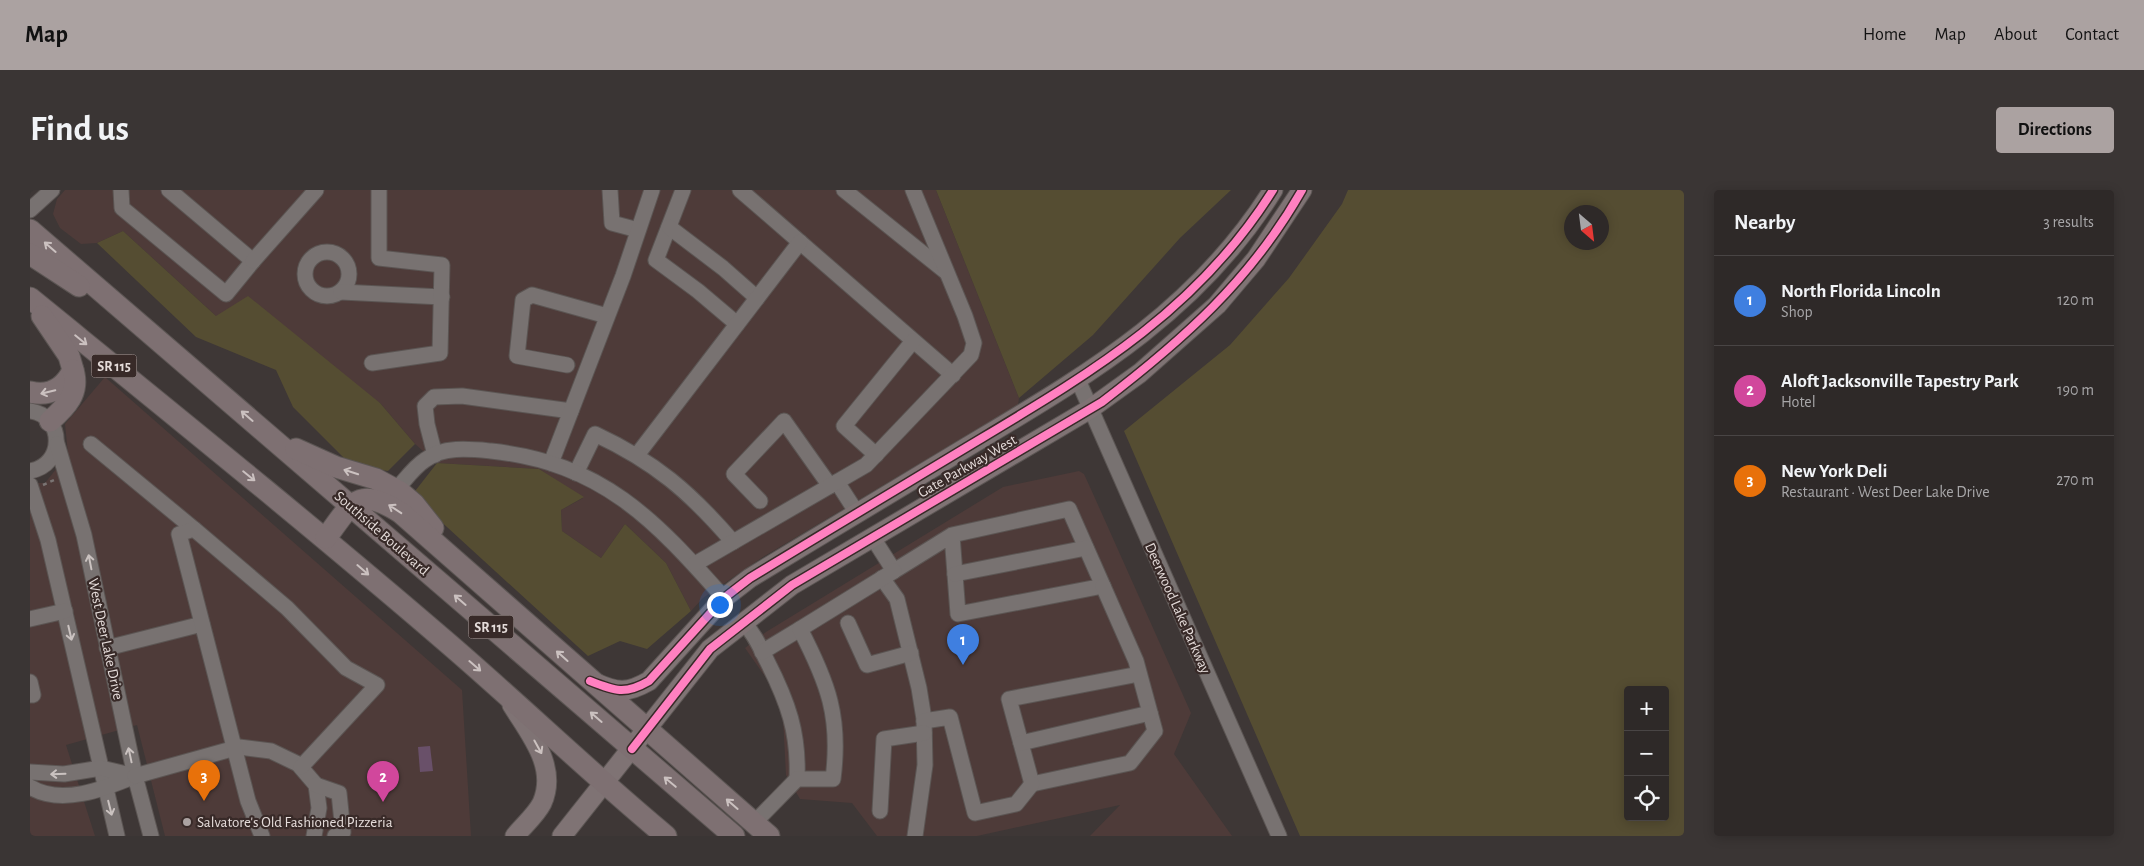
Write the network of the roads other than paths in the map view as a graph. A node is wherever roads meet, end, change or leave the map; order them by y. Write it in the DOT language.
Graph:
graph roads {
  1 [pos="52,190"];
  2 [pos="121,190"];
  3 [pos="169,190"];
  4 [pos="316,190"];
  5 [pos="379,190"];
  6 [pos="610,190"];
  7 [pos="652,190"];
  8 [pos="683,190"];
  9 [pos="740,190"];
  10 [pos="844,190"];
  11 [pos="913,190"];
  12 [pos="1273,190"];
  13 [pos="1302,190"];
  14 [pos="30,210"];
  15 [pos="669,227"];
  16 [pos="30,230"];
  17 [pos="638,230"];
  18 [pos="800,242"];
  19 [pos="30,254"];
  20 [pos="253,261"];
  21 [pos="947,273"];
  22 [pos="341,292"];
  23 [pos="442,297"];
  24 [pos="757,298"];
  25 [pos="30,299"];
  26 [pos="607,316"];
  27 [pos="738,324"];
  28 [pos="154,336"];
  29 [pos="914,341"];
  30 [pos="372,363"];
  31 [pos="567,365"];
  32 [pos="73,370"];
  33 [pos="953,375"];
  34 [pos="1078,380"];
  35 [pos="30,392"];
  36 [pos="1090,409"];
  37 [pos="30,411"];
  38 [pos="571,411"];
  39 [pos="50,421"];
  40 [pos="276,440"];
  41 [pos="57,444"];
  42 [pos="92,444"];
  43 [pos="435,455"];
  44 [pos="638,455"];
  45 [pos="876,455"];
  46 [pos="551,463"];
  47 [pos="30,471"];
  48 [pos="576,473"];
  49 [pos="834,484"];
  50 [pos="35,486"];
  51 [pos="396,490"];
  52 [pos="760,501"];
  53 [pos="350,505"];
  54 [pos="857,513"];
  55 [pos="194,529"];
  56 [pos="952,536"];
  57 [pos="326,538"];
  58 [pos="873,538"];
  59 [pos="733,542"];
  60 [pos="1086,548"];
  61 [pos="695,564"];
  62 [pos="955,574"];
  63 [pos="471,575"];
  64 [pos="888,575"];
  65 [pos="1103,586"];
  66 [pos="724,598"];
  67 [pos="65,611"];
  68 [pos="30,619"];
  69 [pos="743,622"];
  70 [pos="848,623"];
  71 [pos="202,624"];
  72 [pos="800,629"];
  73 [pos="107,648"];
  74 [pos="762,652"];
  75 [pos="911,653"];
  76 [pos="1139,674"];
  77 [pos="590,681"];
  78 [pos="30,682"];
  79 [pos="503,691"];
  80 [pos="30,695"];
  81 [pos="1150,713"];
  82 [pos="924,727"];
  83 [pos="647,731"];
  84 [pos="1021,743"];
  85 [pos="234,748"];
  86 [pos="632,749"];
  87 [pos="301,767"];
  88 [pos="100,768"];
  89 [pos="30,772"];
  90 [pos="135,776"];
  91 [pos="797,779"];
  92 [pos="604,784"];
  93 [pos="1032,784"];
  94 [pos="316,785"];
  95 [pos="30,787"];
  96 [pos="105,788"];
  97 [pos="880,811"];
  98 [pos="761,830"];
  99 [pos="117,836"];
  100 [pos="151,836"];
  101 [pos="262,836"];
  102 [pos="314,836"];
  103 [pos="335,836"];
  104 [pos="515,836"];
  105 [pos="562,836"];
  106 [pos="666,836"];
  107 [pos="734,836"];
  108 [pos="914,836"];
  109 [pos="1279,836"];
  1 -- 14 [label="street"];
  2 -- 20 [label="street"];
  3 -- 20 [label="street"];
  4 -- 20 [label="street"];
  5 -- 23 [label="street"];
  6 -- 17 [label="street"];
  7 -- 17 [label="street"];
  8 -- 15 [label="street"];
  9 -- 18 [label="street"];
  10 -- 21 [label="street"];
  11 -- 21 [label="street"];
  12 -- 34 [label="main road, Gate Parkway West"];
  13 -- 36 [label="main road, Gate Parkway West"];
  15 -- 24 [label="street"];
  15 -- 27 [label="street"];
  28 -- 16 [label="highway, Southside Boulevard / SR 115, one-way"];
  17 -- 26 [label="street"];
  18 -- 24 [label="street"];
  18 -- 29 [label="street"];
  19 -- 28 [label="highway"];
  21 -- 33 [label="street"];
  22 -- 23 [label="street"];
  23 -- 30 [label="street"];
  24 -- 27 [label="street"];
  25 -- 32 [label="highway"];
  25 -- 57 [label="highway, SR 115, one-way"];
  26 -- 31 [label="street"];
  26 -- 38 [label="street"];
  27 -- 44 [label="street"];
  40 -- 28 [label="highway, Southside Boulevard / SR 115, one-way"];
  29 -- 33 [label="street"];
  29 -- 45 [label="street"];
  32 -- 35 [label="highway, one-way"];
  32 -- 39 [label="highway"];
  33 -- 45 [label="street"];
  34 -- 36 [label="street, Deerwood Lake Parkway"];
  34 -- 54 [label="main road, Gate Parkway West"];
  36 -- 58 [label="main road, Gate Parkway West"];
  36 -- 109 [label="street, Deerwood Lake Parkway"];
  37 -- 39 [label="street"];
  38 -- 43 [label="street"];
  38 -- 46 [label="street"];
  39 -- 41 [label="street, West Deer Lake Drive"];
  51 -- 40 [label="highway, one-way"];
  40 -- 53 [label="highway, Southside Boulevard / SR 115"];
  41 -- 47 [label="street"];
  73 -- 41 [label="street, West Deer Lake Drive, one-way"];
  42 -- 55 [label="street"];
  43 -- 46 [label="street"];
  43 -- 51 [label="street"];
  44 -- 48 [label="street"];
  44 -- 59 [label="street"];
  45 -- 49 [label="street"];
  46 -- 48 [label="street"];
  48 -- 61 [label="street"];
  49 -- 52 [label="street"];
  49 -- 54 [label="street"];
  49 -- 59 [label="street"];
  50 -- 67 [label="street"];
  51 -- 63 [label="highway"];
  53 -- 57 [label="highway"];
  63 -- 53 [label="highway, one-way"];
  86 -- 53 [label="highway, Southside Boulevard / SR 115, one-way"];
  54 -- 58 [label="main road"];
  54 -- 66 [label="main road, Gate Parkway West"];
  55 -- 71 [label="street"];
  55 -- 87 [label="street"];
  56 -- 60 [label="street"];
  56 -- 62 [label="street"];
  56 -- 64 [label="street"];
  57 -- 79 [label="highway, SR 115, one-way"];
  58 -- 64 [label="street"];
  58 -- 69 [label="main road, Gate Parkway West"];
  59 -- 61 [label="street"];
  60 -- 62 [label="street"];
  60 -- 65 [label="street"];
  61 -- 66 [label="street"];
  62 -- 65 [label="street"];
  77 -- 63 [label="highway, one-way"];
  64 -- 72 [label="street"];
  64 -- 75 [label="street"];
  65 -- 76 [label="street"];
  66 -- 69 [label="main road"];
  66 -- 77 [label="main road, Gate Parkway West"];
  67 -- 68 [label="street"];
  67 -- 88 [label="street, one-way"];
  69 -- 74 [label="street"];
  69 -- 83 [label="main road, Gate Parkway West"];
  70 -- 75 [label="street"];
  71 -- 73 [label="street"];
  71 -- 85 [label="street"];
  72 -- 74 [label="street"];
  72 -- 91 [label="street"];
  90 -- 73 [label="street, West Deer Lake Drive, one-way"];
  74 -- 91 [label="street"];
  75 -- 82 [label="street"];
  76 -- 81 [label="street"];
  76 -- 84 [label="street"];
  77 -- 83 [label="highway"];
  78 -- 80 [label="street"];
  79 -- 92 [label="highway, SR 115"];
  79 -- 104 [label="main road, one-way"];
  81 -- 84 [label="street"];
  81 -- 93 [label="street"];
  82 -- 93 [label="street"];
  82 -- 97 [label="street"];
  82 -- 108 [label="street"];
  83 -- 86 [label="main road, Gate Parkway West"];
  98 -- 83 [label="highway, one-way"];
  84 -- 93 [label="street"];
  85 -- 87 [label="street"];
  85 -- 90 [label="street"];
  85 -- 101 [label="street"];
  86 -- 92 [label="main road, Gate Parkway West"];
  107 -- 86 [label="highway, Southside Boulevard / SR 115, one-way"];
  87 -- 94 [label="street"];
  88 -- 89 [label="street, one-way"];
  88 -- 90 [label="street"];
  88 -- 96 [label="street"];
  90 -- 96 [label="street"];
  90 -- 100 [label="street, West Deer Lake Drive"];
  91 -- 98 [label="street"];
  92 -- 105 [label="main road, Gate Parkway West"];
  92 -- 106 [label="highway, SR 115"];
  94 -- 102 [label="street"];
  94 -- 103 [label="street"];
  95 -- 96 [label="street"];
  96 -- 99 [label="street, one-way"];
}
